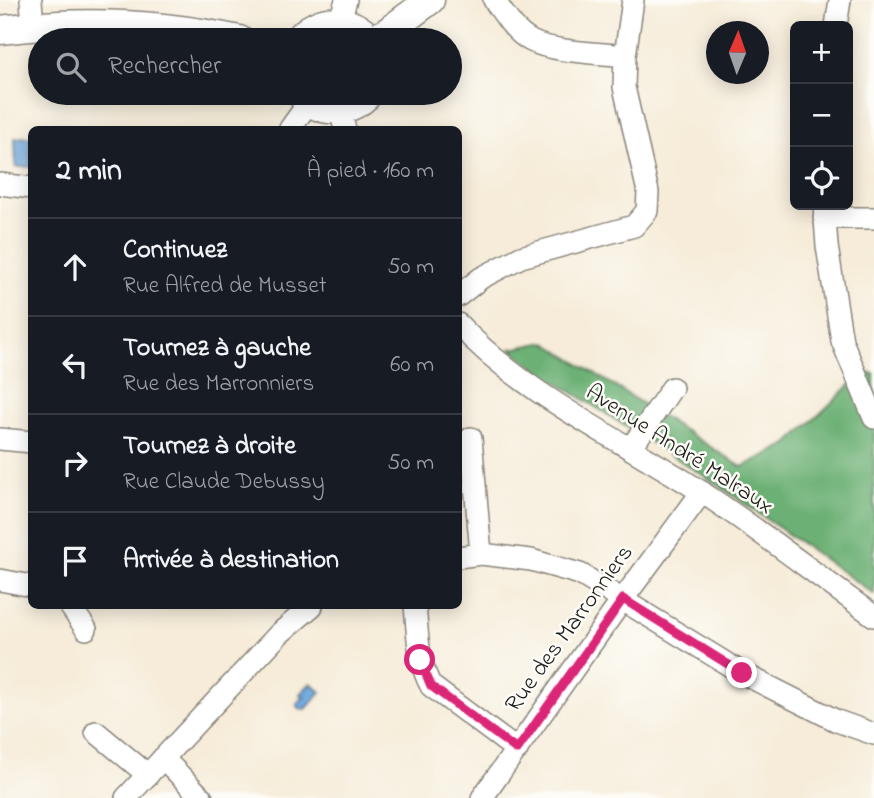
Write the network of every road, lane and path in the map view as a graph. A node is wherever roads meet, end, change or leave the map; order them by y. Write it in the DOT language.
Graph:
graph roads {
  1 [pos="430,0"];
  2 [pos="494,0"];
  3 [pos="634,0"];
  4 [pos="840,0"];
  5 [pos="343,11"];
  6 [pos="32,13"];
  7 [pos="837,21"];
  8 [pos="169,28"];
  9 [pos="311,28"];
  10 [pos="357,28"];
  11 [pos="393,28"];
  12 [pos="0,30"];
  13 [pos="625,56"];
  14 [pos="301,105"];
  15 [pos="318,105"];
  16 [pos="355,105"];
  17 [pos="342,119"];
  18 [pos="291,126"];
  19 [pos="0,184"];
  20 [pos="28,188"];
  21 [pos="824,211"];
  22 [pos="874,218"];
  23 [pos="462,293"];
  24 [pos="462,328"];
  25 [pos="672,388"];
  26 [pos="874,418"];
  27 [pos="0,439"];
  28 [pos="471,439"];
  29 [pos="28,442"];
  30 [pos="631,448"];
  31 [pos="702,492"];
  32 [pos="481,554"];
  33 [pos="462,556"];
  34 [pos="0,580"];
  35 [pos="28,585"];
  36 [pos="623,599"];
  37 [pos="72,609"];
  38 [pos="299,609"];
  39 [pos="415,609"];
  40 [pos="874,616"];
  41 [pos="86,629"];
  42 [pos="96,732"];
  43 [pos="874,734"];
  44 [pos="517,750"];
  45 [pos="163,758"];
  46 [pos="148,775"];
  47 [pos="126,798"];
  48 [pos="202,798"];
  49 [pos="482,798"];
  1 -- 11 [label="street"];
  2 -- 13 [label="street"];
  3 -- 13 [label="street"];
  4 -- 7 [label="street"];
  5 -- 9 [label="street"];
  5 -- 10 [label="street"];
  6 -- 8 [label="street"];
  6 -- 12 [label="street"];
  13 -- 23 [label="street"];
  14 -- 18 [label="street"];
  15 -- 17 [label="street"];
  16 -- 17 [label="street"];
  19 -- 20 [label="street"];
  21 -- 22 [label="street"];
  21 -- 26 [label="street"];
  24 -- 30 [label="street, Avenue André Malraux"];
  25 -- 30 [label="street"];
  27 -- 29 [label="street"];
  28 -- 32 [label="street"];
  30 -- 31 [label="street, Avenue André Malraux"];
  31 -- 36 [label="street, Rue des Marronniers"];
  31 -- 40 [label="street, Avenue André Malraux"];
  32 -- 33 [label="street"];
  32 -- 36 [label="street"];
  34 -- 35 [label="street"];
  36 -- 43 [label="street"];
  36 -- 44 [label="street, Rue des Marronniers"];
  37 -- 41 [label="street"];
  38 -- 45 [label="street"];
  39 -- 44 [label="street"];
  42 -- 46 [label="street"];
  44 -- 49 [label="street, Rue des Marronniers"];
  45 -- 46 [label="street"];
  45 -- 48 [label="street"];
  46 -- 47 [label="street"];
}
